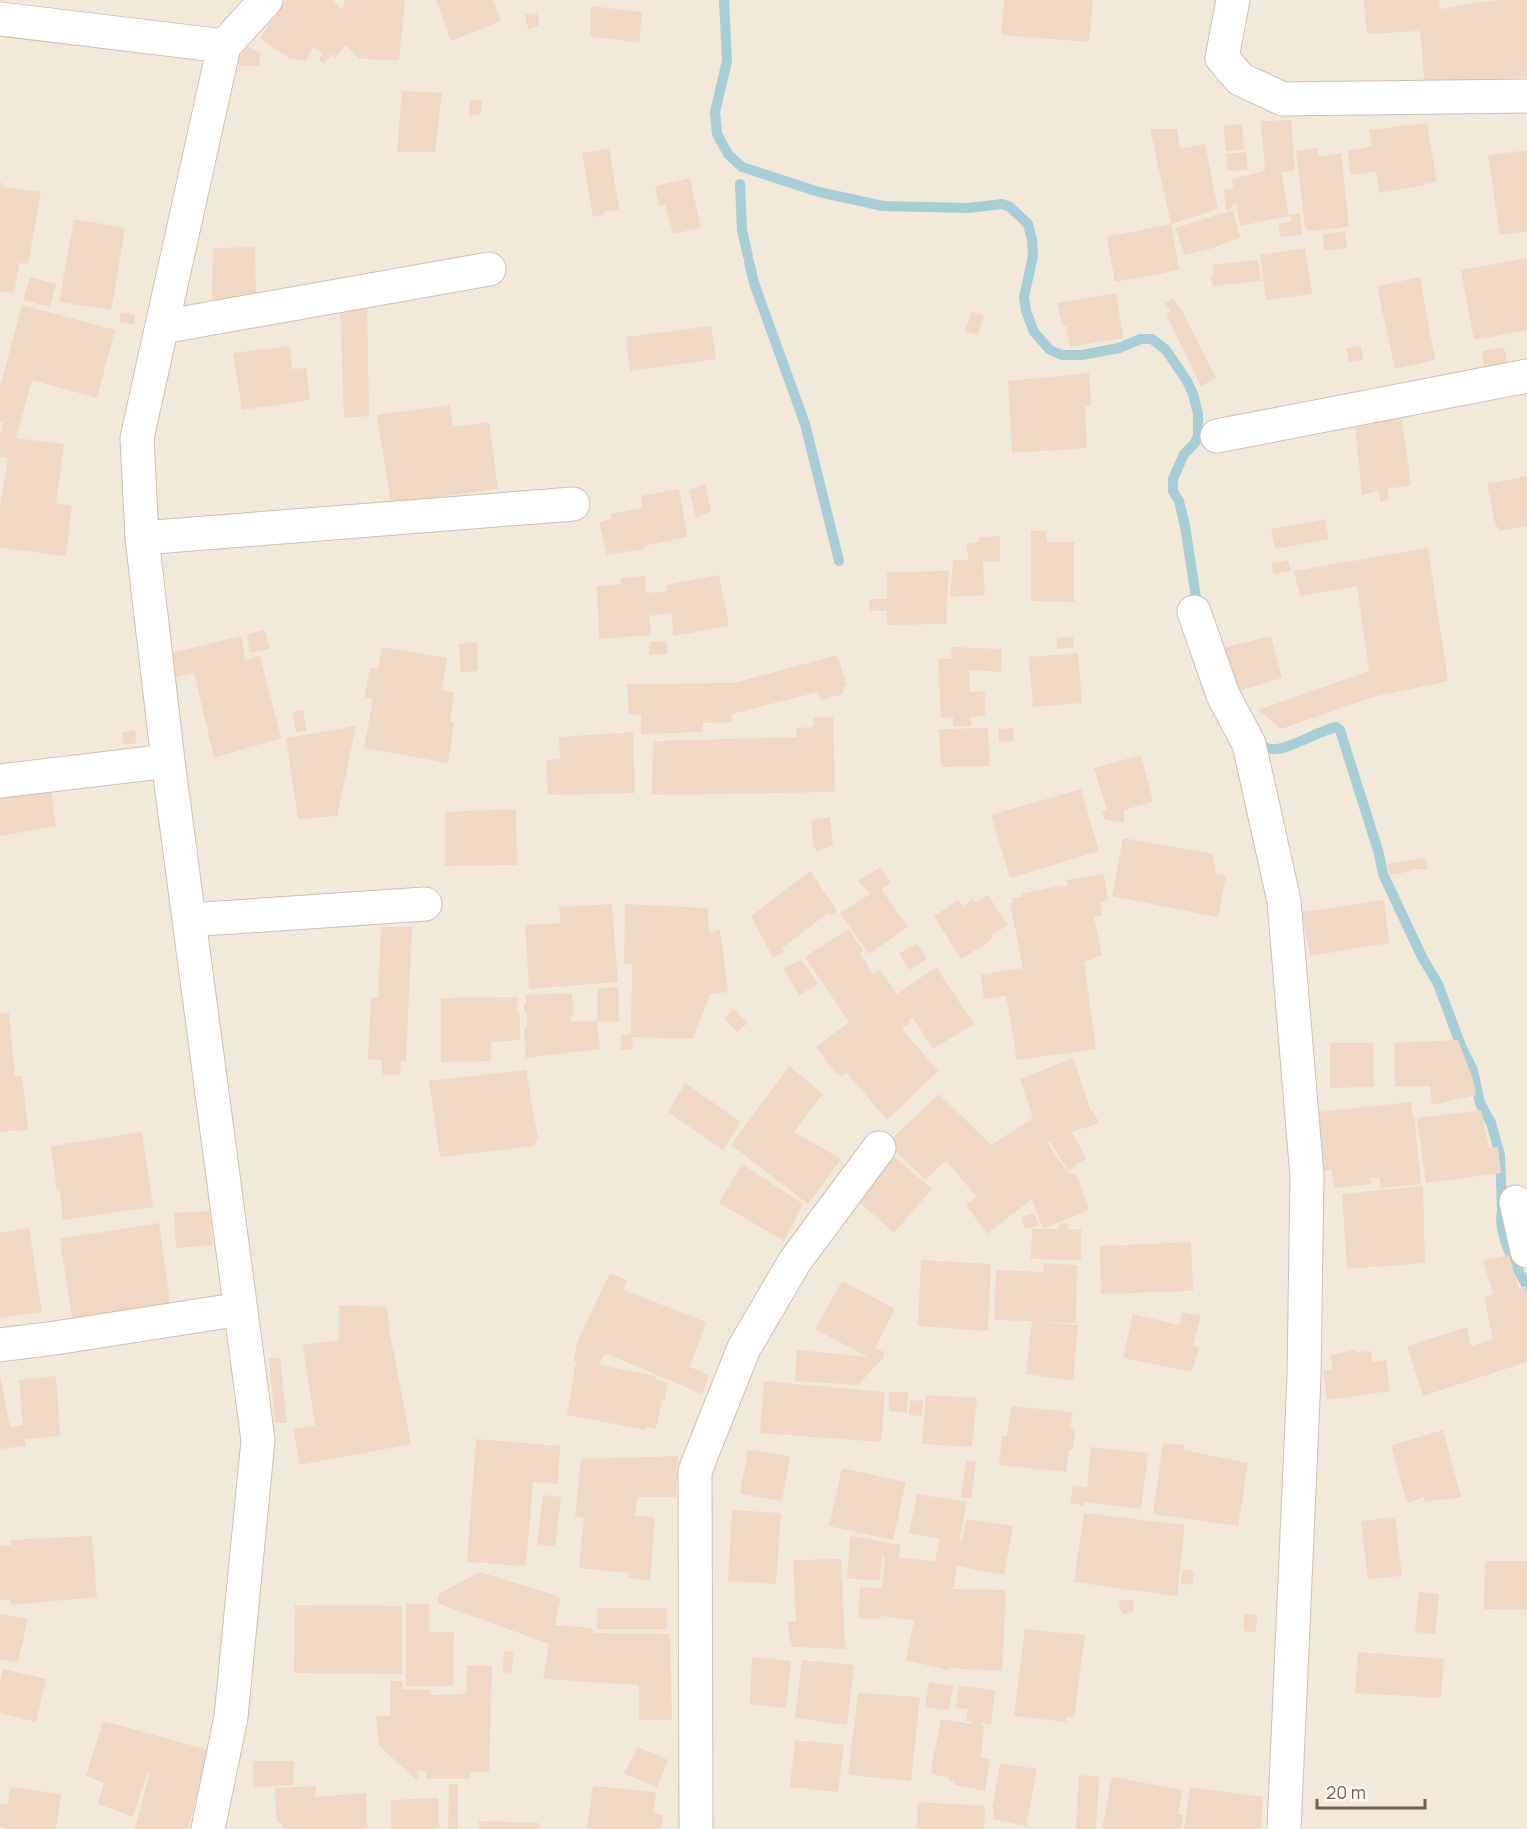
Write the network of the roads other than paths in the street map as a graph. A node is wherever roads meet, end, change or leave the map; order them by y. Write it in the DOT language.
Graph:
graph roads {
  1 [pos="266,0"];
  2 [pos="1233,0"];
  3 [pos="0,19"];
  4 [pos="224,46"];
  5 [pos="1527,96"];
  6 [pos="489,269"];
  7 [pos="162,327"];
  8 [pos="1527,376"];
  9 [pos="1217,436"];
  10 [pos="573,504"];
  11 [pos="142,538"];
  12 [pos="1194,612"];
  13 [pos="168,761"];
  14 [pos="0,781"];
  15 [pos="425,904"];
  16 [pos="189,920"];
  17 [pos="879,1148"];
  18 [pos="1516,1202"];
  19 [pos="1527,1251"];
  20 [pos="241,1309"];
  21 [pos="0,1345"];
  22 [pos="208,1829"];
  23 [pos="696,1829"];
  24 [pos="1284,1829"];
  1 -- 4 [label="street"];
  2 -- 5 [label="street"];
  3 -- 4 [label="street"];
  4 -- 7 [label="street"];
  6 -- 7 [label="street"];
  7 -- 11 [label="street"];
  8 -- 9 [label="street"];
  10 -- 11 [label="street"];
  11 -- 13 [label="street"];
  12 -- 24 [label="street"];
  13 -- 14 [label="street"];
  13 -- 16 [label="street"];
  15 -- 16 [label="street"];
  16 -- 20 [label="street"];
  17 -- 23 [label="street"];
  18 -- 19 [label="street"];
  20 -- 21 [label="street"];
  20 -- 22 [label="street"];
}
